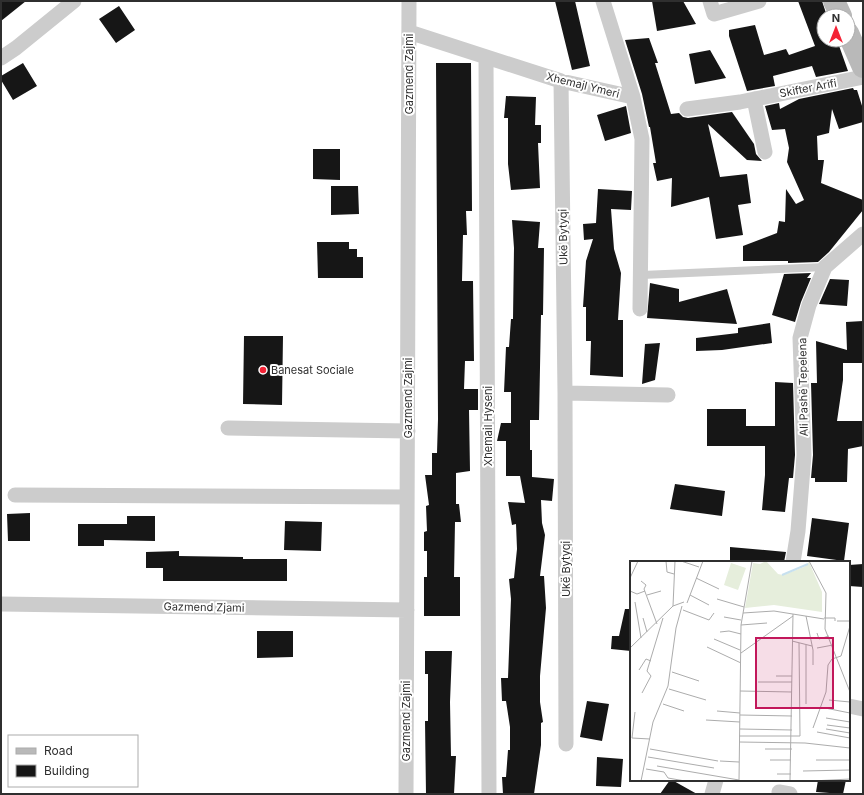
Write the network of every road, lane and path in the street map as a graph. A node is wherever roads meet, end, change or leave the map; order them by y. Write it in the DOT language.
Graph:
graph roads {
  1 [pos="74,1"];
  2 [pos="409,1"];
  3 [pos="603,1"];
  4 [pos="710,1"];
  5 [pos="759,1"];
  6 [pos="409,32"];
  7 [pos="855,48"];
  8 [pos="1,58"];
  9 [pos="486,58"];
  10 [pos="863,67"];
  11 [pos="863,77"];
  12 [pos="561,81"];
  13 [pos="633,97"];
  14 [pos="754,98"];
  15 [pos="687,109"];
  16 [pos="765,152"];
  17 [pos="863,234"];
  18 [pos="825,267"];
  19 [pos="642,275"];
  20 [pos="640,309"];
  21 [pos="565,393"];
  22 [pos="668,395"];
  23 [pos="228,428"];
  24 [pos="408,431"];
  25 [pos="15,495"];
  26 [pos="407,497"];
  27 [pos="793,561"];
  28 [pos="1,604"];
  29 [pos="407,610"];
  30 [pos="850,706"];
  31 [pos="863,710"];
  32 [pos="566,744"];
  33 [pos="716,781"];
  34 [pos="406,794"];
  35 [pos="490,794"];
  36 [pos="712,794"];
  1 -- 8 [label="street"];
  2 -- 6 [label="street, Gazmend Zajmi"];
  3 -- 13 [label="street"];
  4 -- 5 [label="street"];
  6 -- 9 [label="street, Xhemajl Ymeri"];
  6 -- 24 [label="street, Gazmend Zajmi"];
  7 -- 10 [label="street"];
  9 -- 12 [label="street, Xhemajl Ymeri"];
  9 -- 35 [label="street, Xhemail Hyseni"];
  11 -- 14 [label="street, Skifter Arifi"];
  12 -- 13 [label="street, Xhemajl Ymeri"];
  12 -- 21 [label="street, Ukë Bytyqi"];
  13 -- 19 [label="street, Xhemajl Ymeri"];
  14 -- 15 [label="street, Skifter Arifi"];
  14 -- 16 [label="street"];
  17 -- 18 [label="street, Ali Pashë Tepelena"];
  18 -- 19 [label="lane"];
  18 -- 27 [label="street, Ali Pashë Tepelena"];
  19 -- 20 [label="street, Xhemajl Ymeri"];
  21 -- 22 [label="street"];
  21 -- 32 [label="street, Ukë Bytyqi"];
  23 -- 24 [label="street"];
  24 -- 26 [label="street, Gazmend Zajmi"];
  25 -- 26 [label="street"];
  26 -- 29 [label="street, Gazmend Zajmi"];
  28 -- 29 [label="street, Gazmend Zjami"];
  29 -- 34 [label="street, Gazmend Zajmi"];
  30 -- 31 [label="street"];
  33 -- 36 [label="street"];
}
